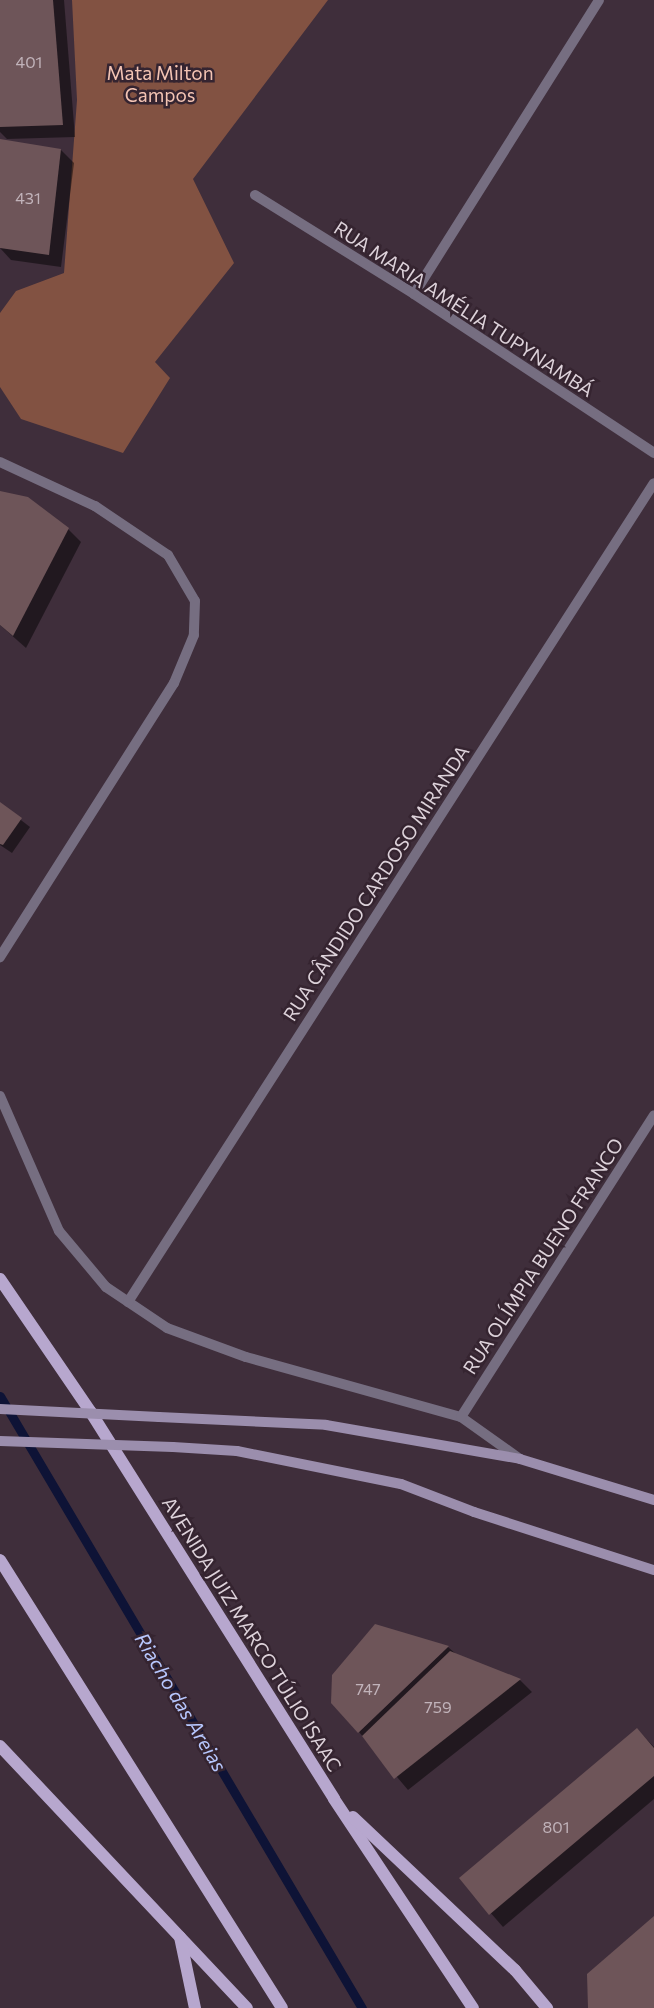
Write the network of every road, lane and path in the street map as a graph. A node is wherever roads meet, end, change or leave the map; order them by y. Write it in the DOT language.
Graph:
graph roads {
  1 [pos="599,0"];
  2 [pos="255,196"];
  3 [pos="414,294"];
  4 [pos="654,454"];
  5 [pos="0,462"];
  6 [pos="654,483"];
  7 [pos="0,957"];
  8 [pos="0,1096"];
  9 [pos="654,1115"];
  10 [pos="0,1279"];
  11 [pos="128,1302"];
  12 [pos="0,1409"];
  13 [pos="461,1417"];
  14 [pos="0,1441"];
  15 [pos="520,1459"];
  16 [pos="654,1500"];
  17 [pos="0,1560"];
  18 [pos="654,1570"];
  19 [pos="0,1746"];
  20 [pos="334,1799"];
  21 [pos="180,1937"];
  22 [pos="195,2008"];
  23 [pos="247,2008"];
  24 [pos="282,2008"];
  25 [pos="473,2008"];
  26 [pos="547,2008"];
  1 -- 3 [label="street"];
  2 -- 3 [label="street, RUA MARIA AMÉLIA TUPYNAMBÁ"];
  3 -- 4 [label="street, RUA MARIA AMÉLIA TUPYNAMBÁ"];
  5 -- 7 [label="street"];
  6 -- 11 [label="street, RUA CÂNDIDO CARDOSO MIRANDA"];
  8 -- 11 [label="street"];
  9 -- 13 [label="street, RUA OLÍMPIA BUENO FRANCO"];
  10 -- 20 [label="main road, AVENIDA JUIZ MARCO TÚLIO ISAAC"];
  11 -- 13 [label="street"];
  12 -- 15 [label="main road, bridge"];
  13 -- 15 [label="street"];
  14 -- 18 [label="main road, bridge"];
  15 -- 16 [label="main road"];
  17 -- 24 [label="main road"];
  19 -- 21 [label="main road"];
  20 -- 25 [label="main road, AVENIDA JUIZ MARCO TÚLIO ISAAC"];
  20 -- 26 [label="main road"];
  21 -- 22 [label="main road"];
  21 -- 23 [label="main road"];
}
